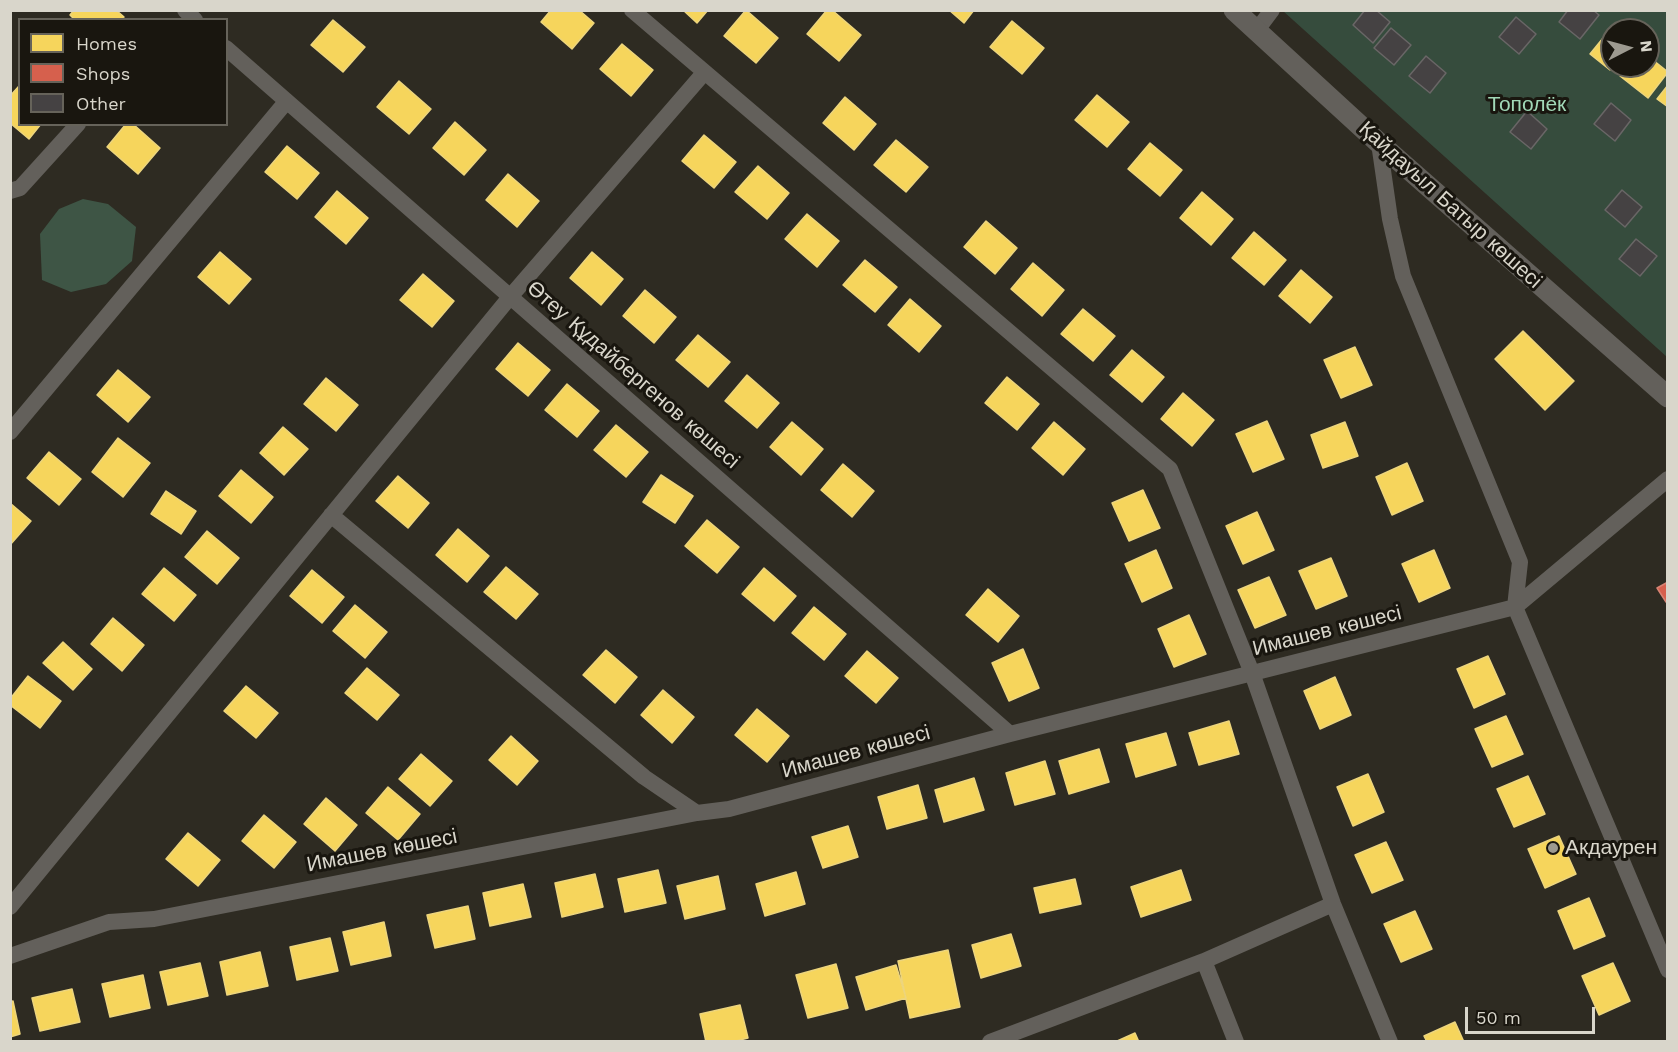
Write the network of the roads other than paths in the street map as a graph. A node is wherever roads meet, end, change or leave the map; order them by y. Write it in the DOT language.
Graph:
graph roads {
  1 [pos="632,10"];
  2 [pos="1234,10"];
  3 [pos="1272,10"];
  4 [pos="1257,30"];
  5 [pos="228,50"];
  6 [pos="703,74"];
  7 [pos="286,102"];
  8 [pos="76,126"];
  9 [pos="1379,143"];
  10 [pos="10,191"];
  11 [pos="510,297"];
  12 [pos="1668,397"];
  13 [pos="10,432"];
  14 [pos="1668,479"];
  15 [pos="331,515"];
  16 [pos="1515,607"];
  17 [pos="1252,673"];
  18 [pos="1010,734"];
  19 [pos="697,813"];
  20 [pos="1333,904"];
  21 [pos="10,906"];
  22 [pos="10,956"];
  23 [pos="1204,961"];
  24 [pos="1668,970"];
  25 [pos="990,1041"];
  26 [pos="1236,1041"];
  27 [pos="1390,1041"];
  1 -- 6 [label="street"];
  2 -- 4 [label="street, Қайдауыл Батыр көшесі"];
  3 -- 4 [label="street"];
  4 -- 9 [label="street, Қайдауыл Батыр көшесі"];
  5 -- 7 [label="street, Өтеу Құдайбергенов көшесі"];
  6 -- 11 [label="street"];
  6 -- 17 [label="street"];
  7 -- 11 [label="street, Өтеу Құдайбергенов көшесі"];
  7 -- 13 [label="street"];
  8 -- 10 [label="street"];
  9 -- 12 [label="street, Қайдауыл Батыр көшесі"];
  9 -- 16 [label="street"];
  11 -- 15 [label="street"];
  11 -- 18 [label="street, Өтеу Құдайбергенов көшесі"];
  14 -- 16 [label="street, Имашев көшесі"];
  15 -- 19 [label="street"];
  15 -- 21 [label="street"];
  16 -- 17 [label="street, Имашев көшесі"];
  16 -- 24 [label="street"];
  17 -- 18 [label="street, Имашев көшесі"];
  17 -- 20 [label="street"];
  18 -- 19 [label="street, Имашев көшесі"];
  19 -- 22 [label="street, Имашев көшесі"];
  20 -- 23 [label="street"];
  20 -- 27 [label="street"];
  23 -- 25 [label="street"];
  23 -- 26 [label="street"];
}
